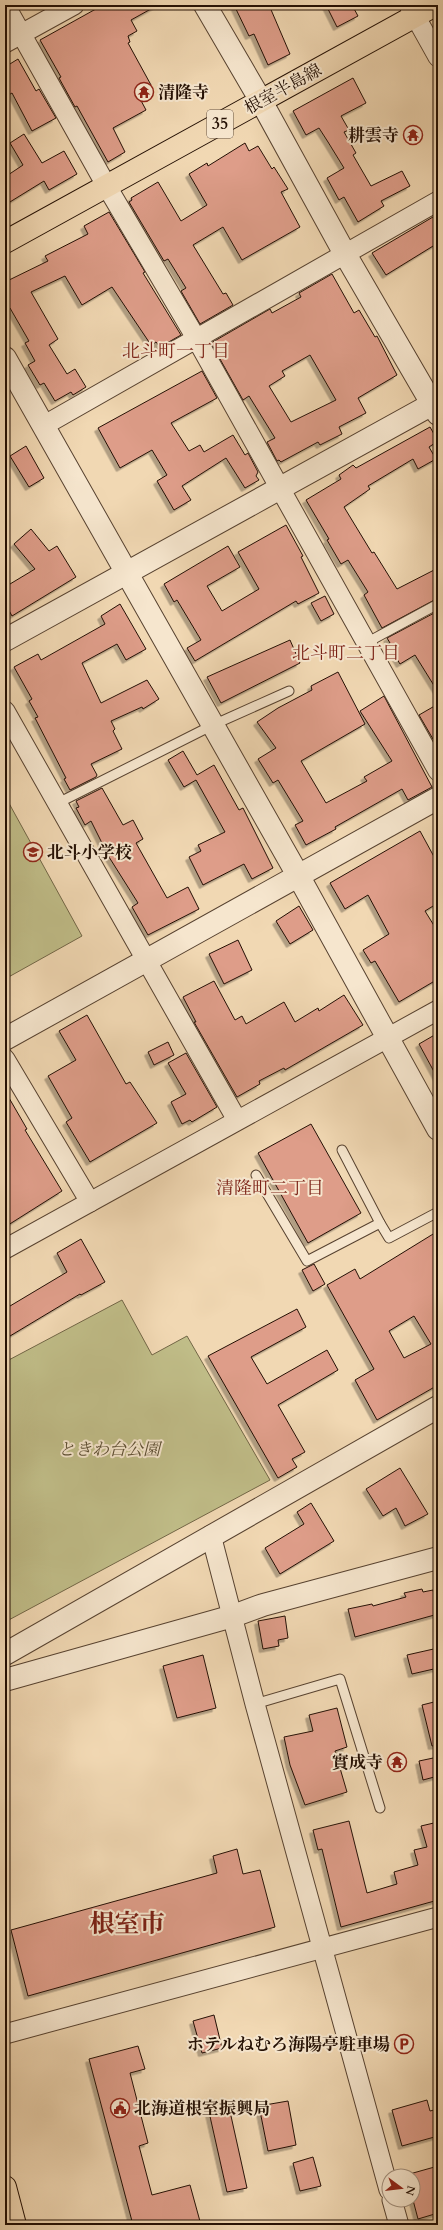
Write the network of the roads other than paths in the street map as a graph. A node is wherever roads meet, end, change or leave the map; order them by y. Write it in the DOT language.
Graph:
graph roads {
  1 [pos="5,5"];
  2 [pos="74,5"];
  3 [pos="206,5"];
  4 [pos="435,5"];
  5 [pos="412,10"];
  6 [pos="13,39"];
  7 [pos="438,56"];
  8 [pos="261,101"];
  9 [pos="106,186"];
  10 [pos="438,201"];
  11 [pos="5,242"];
  12 [pos="345,254"];
  13 [pos="196,338"];
  14 [pos="5,358"];
  15 [pos="436,406"];
  16 [pos="43,426"];
  17 [pos="279,488"];
  18 [pos="126,573"];
  19 [pos="438,604"];
  20 [pos="5,640"];
  21 [pos="366,643"];
  22 [pos="289,691"];
  23 [pos="5,711"];
  24 [pos="212,725"];
  25 [pos="438,771"];
  26 [pos="438,798"];
  27 [pos="58,803"];
  28 [pos="299,877"];
  29 [pos="147,958"];
  30 [pos="438,1010"];
  31 [pos="5,1039"];
  32 [pos="387,1039"];
  33 [pos="5,1059"];
  34 [pos="237,1120"];
  35 [pos="438,1128"];
  36 [pos="342,1150"];
  37 [pos="256,1175"];
  38 [pos="90,1202"];
  39 [pos="438,1212"];
  40 [pos="380,1223"];
  41 [pos="5,1249"];
  42 [pos="438,1407"];
  43 [pos="211,1535"];
  44 [pos="438,1558"];
  45 [pos="233,1616"];
  46 [pos="5,1654"];
  47 [pos="5,1680"];
  48 [pos="255,1704"];
  49 [pos="380,1808"];
  50 [pos="438,1917"];
  51 [pos="321,1948"];
  52 [pos="5,2034"];
  53 [pos="383,2168"];
  54 [pos="5,2187"];
  55 [pos="394,2208"];
  56 [pos="15,2225"];
  57 [pos="399,2225"];
  1 -- 6 [label="street"];
  2 -- 6 [label="street"];
  3 -- 8 [label="street"];
  4 -- 5 [label="main road, 根室半島線 / 35"];
  5 -- 7 [label="street"];
  5 -- 8 [label="main road, 根室半島線 / 35"];
  6 -- 9 [label="street"];
  8 -- 9 [label="main road, 根室半島線 / 35"];
  8 -- 12 [label="street"];
  9 -- 11 [label="main road, 根室半島線 / 35"];
  9 -- 13 [label="street"];
  10 -- 12 [label="street"];
  12 -- 13 [label="street"];
  12 -- 15 [label="street"];
  13 -- 16 [label="street"];
  13 -- 17 [label="street"];
  14 -- 16 [label="street"];
  15 -- 17 [label="street"];
  16 -- 18 [label="street"];
  17 -- 18 [label="street"];
  17 -- 21 [label="street"];
  18 -- 20 [label="street"];
  18 -- 24 [label="street"];
  19 -- 21 [label="lane"];
  21 -- 25 [label="street"];
  22 -- 24 [label="lane"];
  23 -- 27 [label="street"];
  24 -- 27 [label="lane"];
  24 -- 28 [label="street"];
  26 -- 28 [label="street"];
  27 -- 29 [label="street"];
  28 -- 29 [label="street"];
  28 -- 32 [label="street"];
  29 -- 31 [label="street"];
  29 -- 34 [label="street"];
  30 -- 32 [label="street"];
  32 -- 34 [label="street"];
  32 -- 35 [label="street"];
  33 -- 38 [label="street"];
  34 -- 38 [label="street"];
  36 -- 40 [label="lane"];
  37 -- 40 [label="lane"];
  38 -- 41 [label="street"];
  39 -- 40 [label="lane"];
  42 -- 43 [label="street"];
  43 -- 45 [label="street"];
  43 -- 46 [label="street"];
  44 -- 45 [label="street"];
  45 -- 47 [label="street"];
  45 -- 48 [label="street"];
  48 -- 49 [label="lane"];
  48 -- 51 [label="street"];
  50 -- 51 [label="street"];
  51 -- 52 [label="street"];
  51 -- 53 [label="street"];
  54 -- 56 [label="main road"];
  55 -- 57 [label="street"];
}
